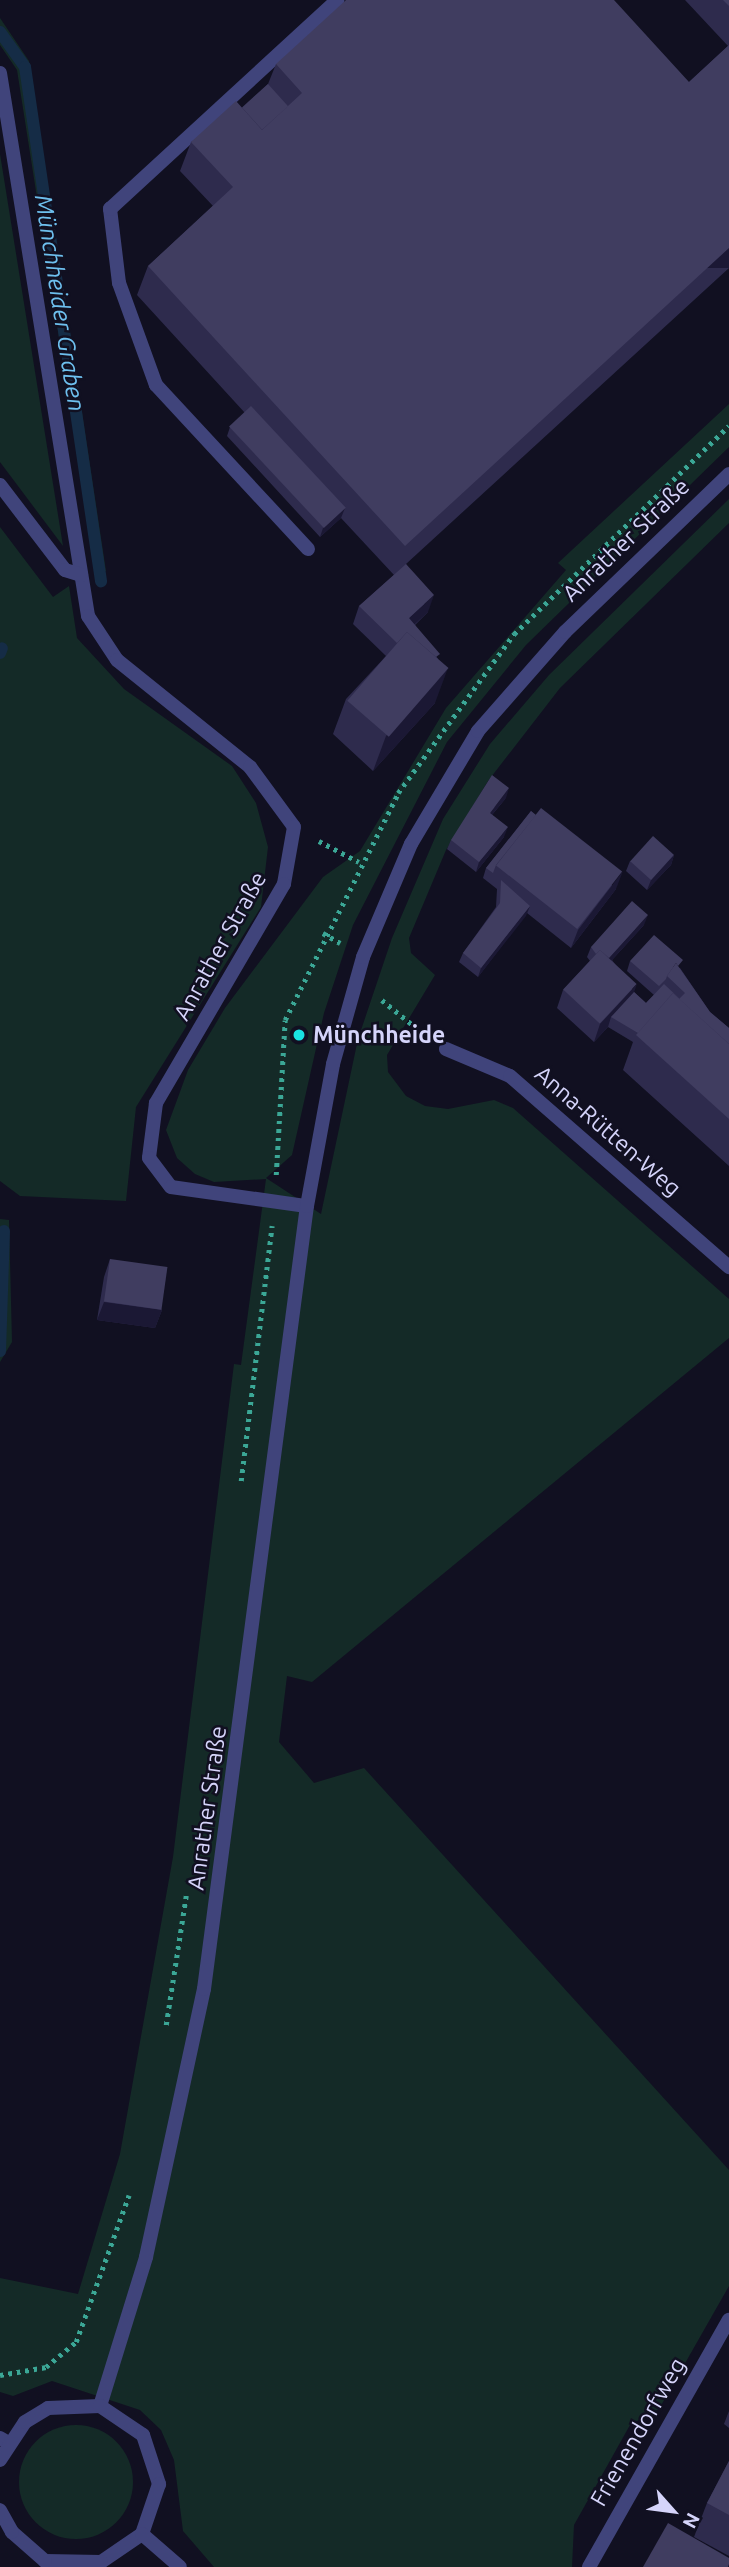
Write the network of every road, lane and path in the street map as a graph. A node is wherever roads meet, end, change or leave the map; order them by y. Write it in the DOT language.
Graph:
graph roads {
  1 [pos="337,0"];
  2 [pos="0,72"];
  3 [pos="729,474"];
  4 [pos="0,485"];
  5 [pos="308,550"];
  6 [pos="81,575"];
  7 [pos="293,827"];
  8 [pos="359,862"];
  9 [pos="446,1049"];
  10 [pos="274,1203"];
  11 [pos="307,1206"];
  12 [pos="729,1267"];
  13 [pos="240,1488"];
  14 [pos="188,1883"];
  15 [pos="165,2030"];
  16 [pos="131,2188"];
  17 [pos="729,2320"];
  18 [pos="0,2375"];
  19 [pos="100,2406"];
  20 [pos="4,2440"];
  21 [pos="0,2460"];
  22 [pos="0,2510"];
  23 [pos="142,2534"];
  24 [pos="44,2564"];
  25 [pos="180,2567"];
  26 [pos="589,2567"];
  1 -- 5 [label="street"];
  2 -- 6 [label="street"];
  3 -- 11 [label="street, Anrather Straße"];
  4 -- 6 [label="street"];
  6 -- 7 [label="street"];
  7 -- 8 [label="path"];
  7 -- 10 [label="street, Anrather Straße"];
  9 -- 12 [label="street, Anna-Rütten-Weg"];
  10 -- 11 [label="street, Anrather Straße"];
  10 -- 13 [label="path"];
  11 -- 19 [label="street, Anrather Straße"];
  14 -- 15 [label="path"];
  16 -- 18 [label="path"];
  17 -- 26 [label="street, Frienendorfweg"];
  19 -- 20 [label="street"];
  19 -- 23 [label="street"];
  20 -- 21 [label="street"];
  22 -- 24 [label="street"];
  23 -- 24 [label="street"];
  23 -- 25 [label="street"];
}
